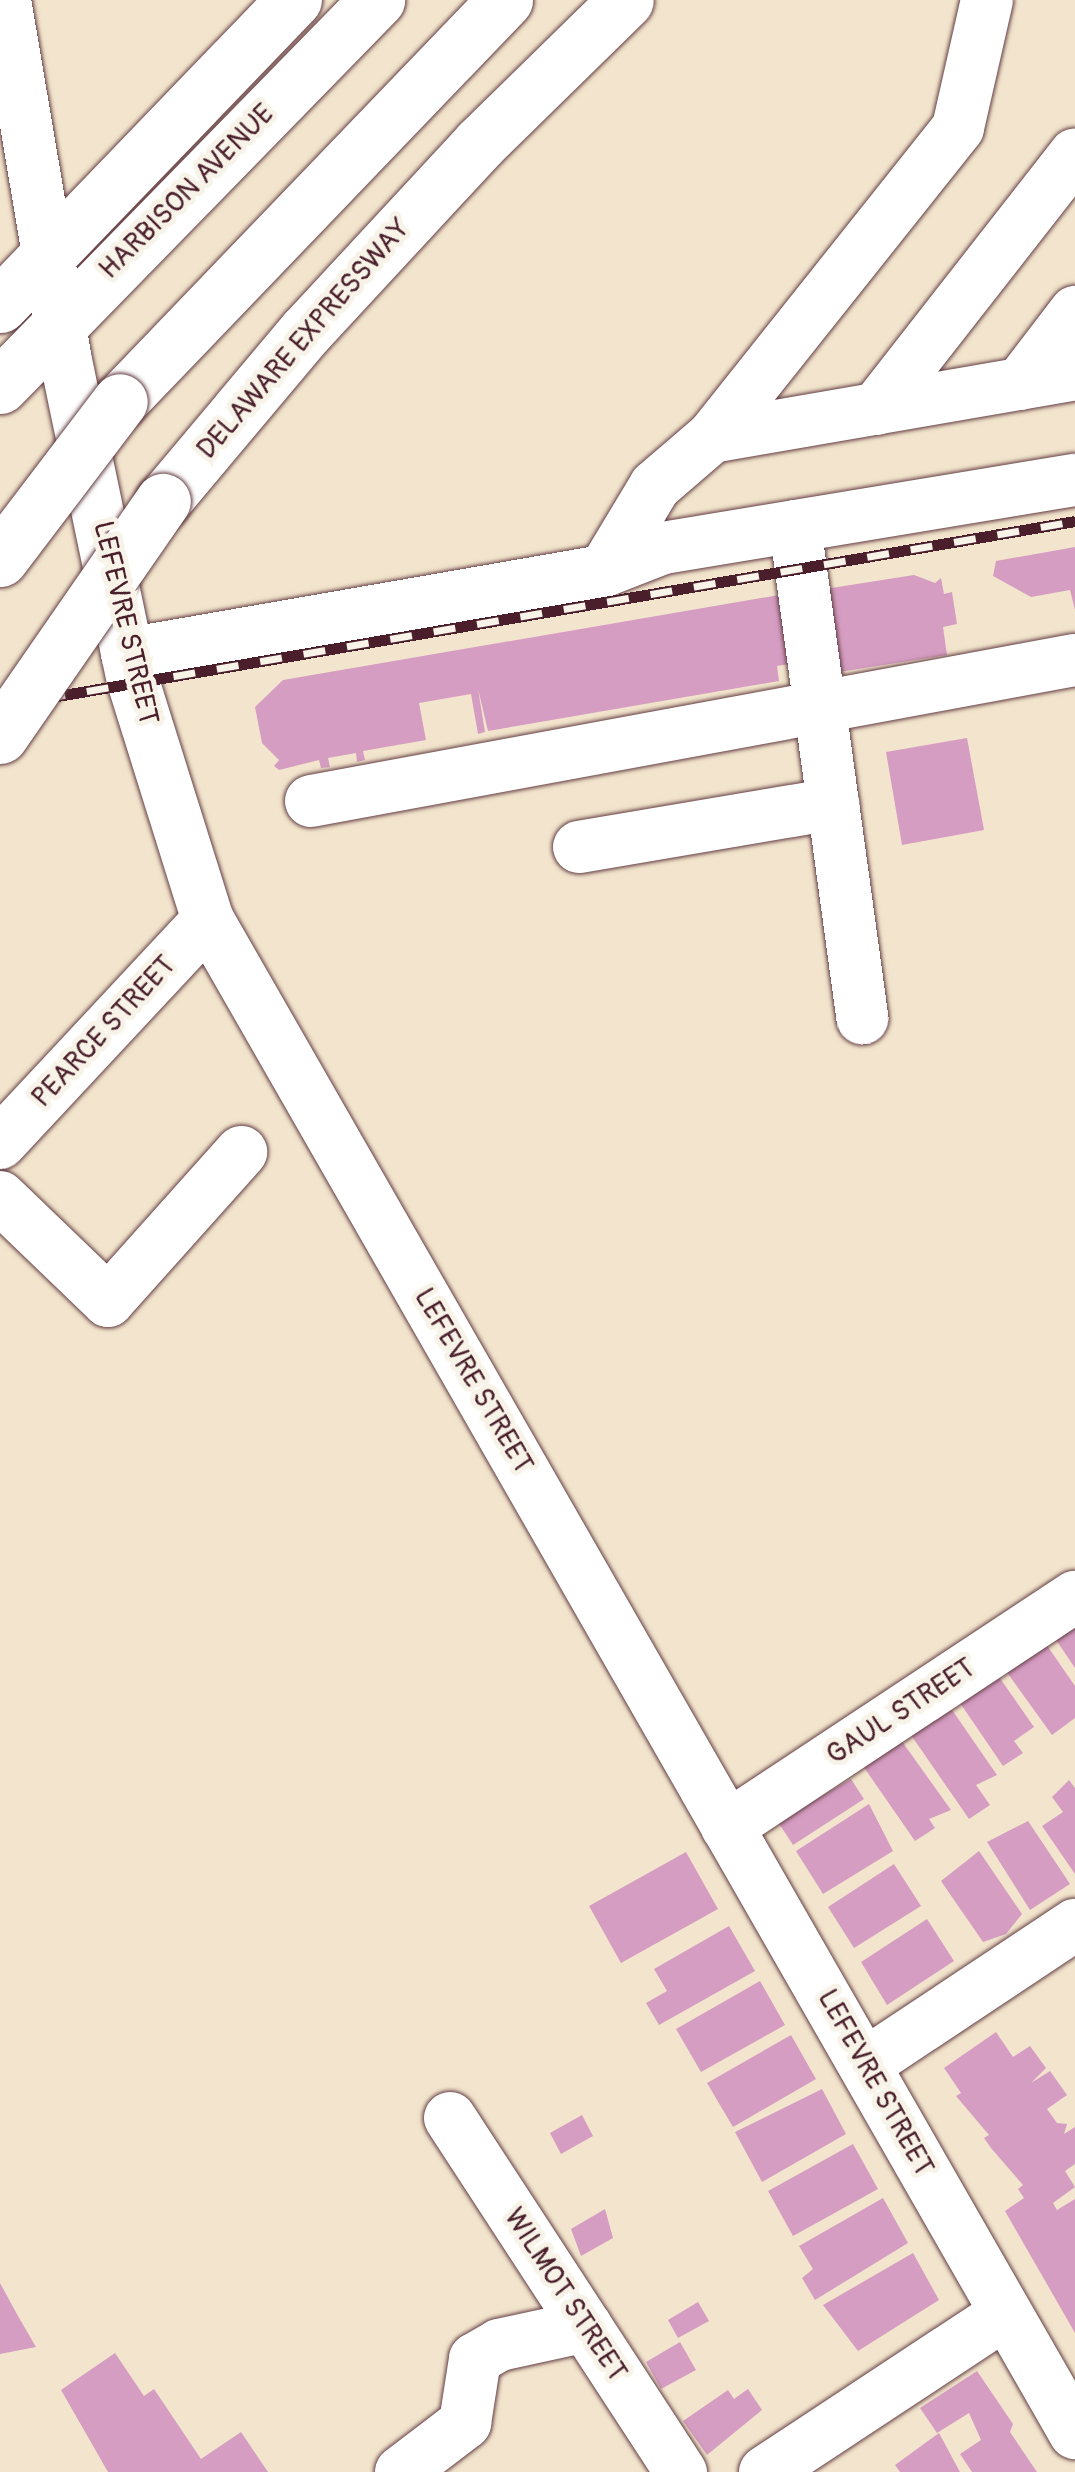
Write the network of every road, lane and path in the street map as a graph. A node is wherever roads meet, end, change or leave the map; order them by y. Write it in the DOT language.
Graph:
graph roads {
  1 [pos="6,0"];
  2 [pos="294,0"];
  3 [pos="377,0"];
  4 [pos="505,0"];
  5 [pos="626,0"];
  6 [pos="987,0"];
  7 [pos="1075,154"];
  8 [pos="24,263"];
  9 [pos="0,305"];
  10 [pos="1075,312"];
  11 [pos="59,323"];
  12 [pos="1075,374"];
  13 [pos="1020,384"];
  14 [pos="0,386"];
  15 [pos="120,401"];
  16 [pos="876,408"];
  17 [pos="712,437"];
  18 [pos="1075,480"];
  19 [pos="163,501"];
  20 [pos="0,509"];
  21 [pos="795,526"];
  22 [pos="0,559"];
  23 [pos="604,571"];
  24 [pos="127,654"];
  25 [pos="1075,660"];
  26 [pos="0,693"];
  27 [pos="820,707"];
  28 [pos="0,736"];
  29 [pos="311,801"];
  30 [pos="833,804"];
  31 [pos="579,847"];
  32 [pos="208,920"];
  33 [pos="862,1018"];
  34 [pos="0,1143"];
  35 [pos="241,1152"];
  36 [pos="0,1197"];
  37 [pos="1075,1597"];
  38 [pos="727,1827"];
  39 [pos="1075,1925"];
  40 [pos="866,2063"];
  41 [pos="450,2118"];
  42 [pos="1003,2315"];
  43 [pos="586,2326"];
  44 [pos="1072,2421"];
  45 [pos="401,2472"];
  46 [pos="681,2472"];
  47 [pos="766,2472"];
  1 -- 8 [label="street, LEFEVRE STREET"];
  2 -- 8 [label="main road, HARBISON AVENUE"];
  3 -- 11 [label="main road, HARBISON AVENUE"];
  4 -- 15 [label="main road"];
  5 -- 19 [label="main road, DELAWARE EXPRESSWAY"];
  6 -- 17 [label="street"];
  7 -- 16 [label="street"];
  8 -- 9 [label="main road, HARBISON AVENUE"];
  8 -- 11 [label="street, LEFEVRE STREET"];
  10 -- 13 [label="street"];
  11 -- 14 [label="main road, HARBISON AVENUE"];
  11 -- 24 [label="street, LEFEVRE STREET"];
  12 -- 13 [label="street"];
  13 -- 16 [label="street"];
  15 -- 20 [label="main road, bridge"];
  15 -- 22 [label="main road, bridge"];
  16 -- 17 [label="street"];
  17 -- 23 [label="street"];
  18 -- 21 [label="street"];
  19 -- 26 [label="main road, DELAWARE EXPRESSWAY, bridge"];
  19 -- 28 [label="main road, bridge"];
  21 -- 23 [label="street"];
  21 -- 27 [label="street"];
  23 -- 24 [label="street"];
  24 -- 32 [label="street, LEFEVRE STREET"];
  25 -- 27 [label="street"];
  27 -- 29 [label="street"];
  27 -- 30 [label="street"];
  30 -- 31 [label="street"];
  30 -- 33 [label="street"];
  32 -- 34 [label="street, PEARCE STREET"];
  32 -- 38 [label="street, LEFEVRE STREET"];
  35 -- 36 [label="street"];
  37 -- 38 [label="street, GAUL STREET"];
  38 -- 40 [label="street, LEFEVRE STREET"];
  39 -- 40 [label="street"];
  40 -- 42 [label="street, LEFEVRE STREET"];
  41 -- 43 [label="street, WILMOT STREET"];
  42 -- 44 [label="street, LEFEVRE STREET"];
  42 -- 47 [label="street"];
  43 -- 45 [label="street"];
  43 -- 46 [label="street, WILMOT STREET"];
}
